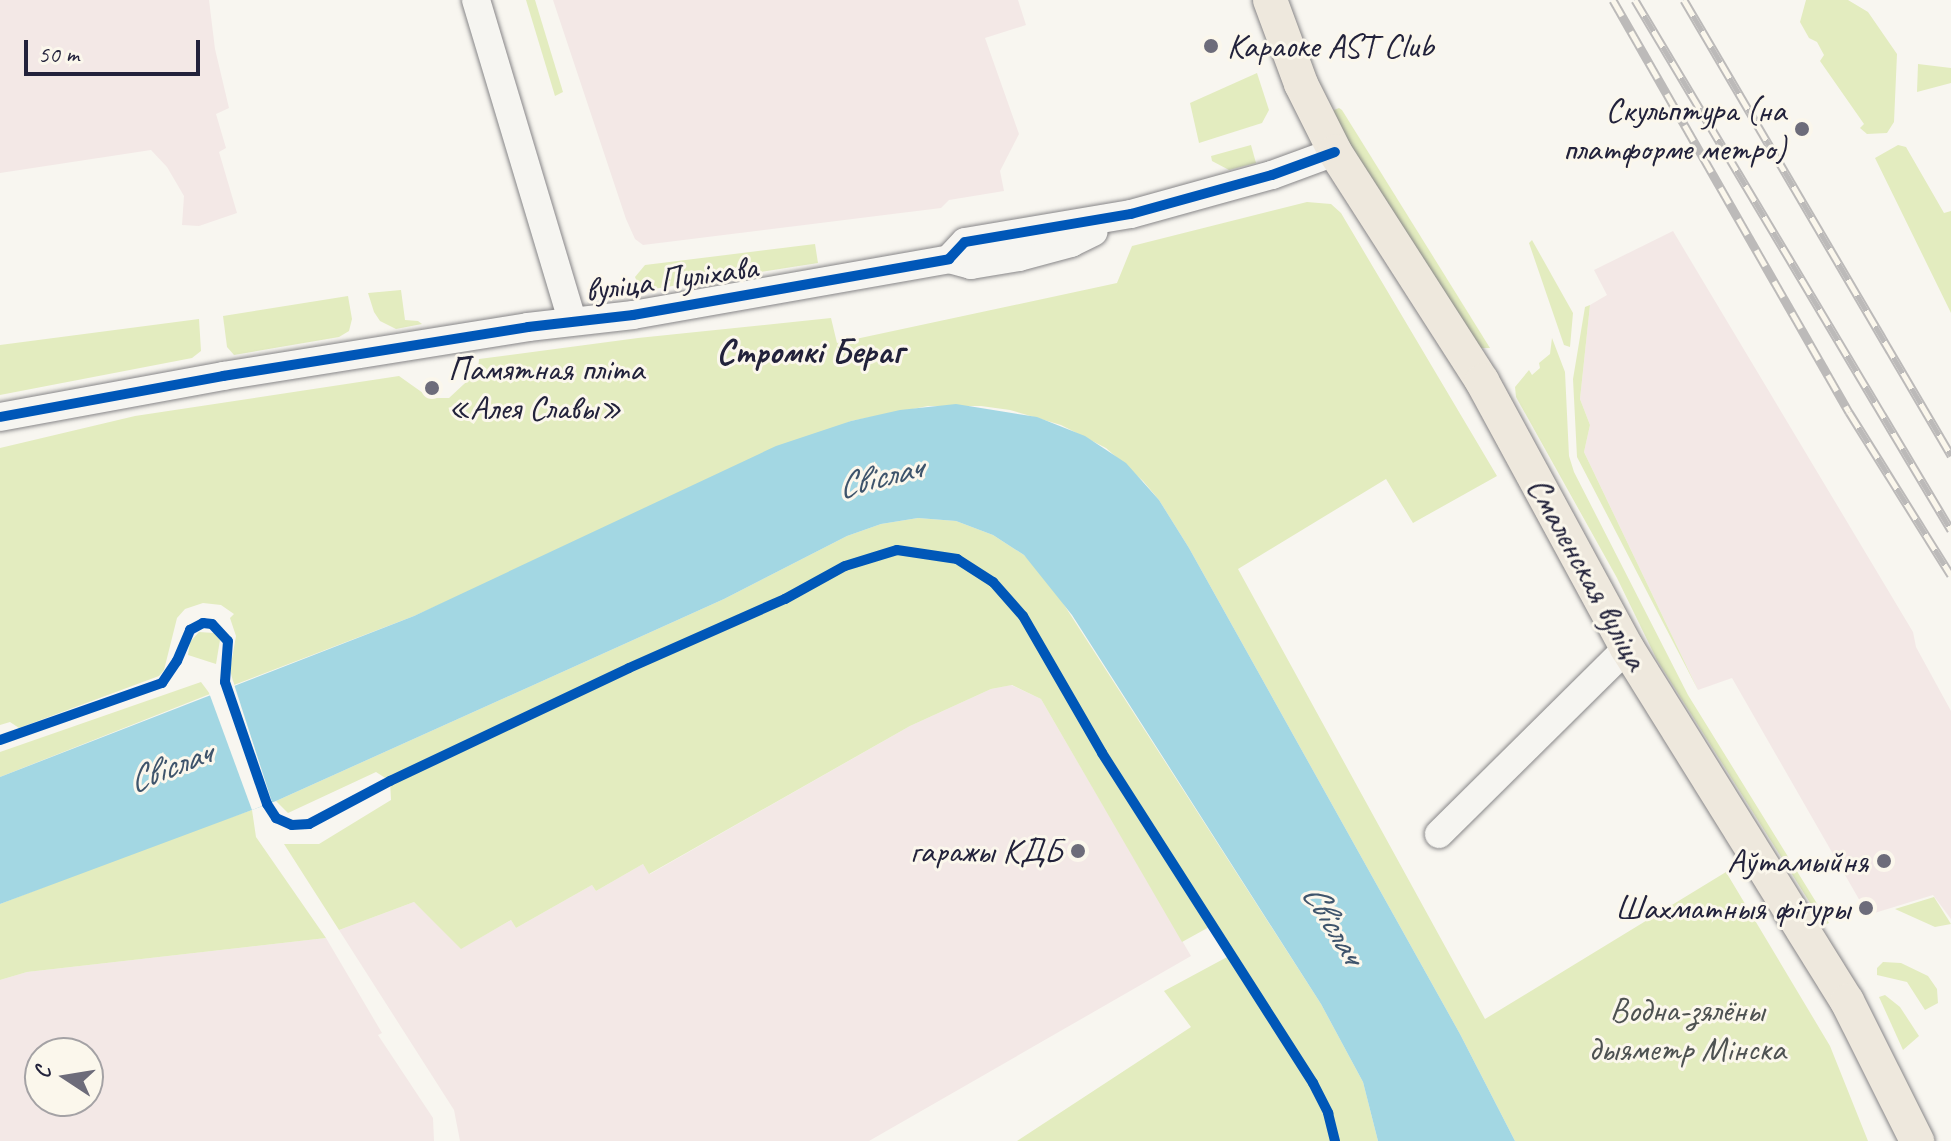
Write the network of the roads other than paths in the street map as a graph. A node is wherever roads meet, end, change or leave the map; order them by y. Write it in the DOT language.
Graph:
graph roads {
  1 [pos="476,0"];
  2 [pos="1270,0"];
  3 [pos="1335,152"];
  4 [pos="572,320"];
  5 [pos="0,417"];
  6 [pos="1627,648"];
  7 [pos="1439,834"];
  8 [pos="1917,1141"];
  1 -- 4 [label="street"];
  2 -- 3 [label="main road, Смаленская вуліца"];
  3 -- 4 [label="street, вуліца Пуліхава"];
  3 -- 6 [label="main road, Смаленская вуліца"];
  4 -- 5 [label="street, вуліца Пуліхава"];
  6 -- 7 [label="street"];
  6 -- 8 [label="main road, Смаленская вуліца"];
}
